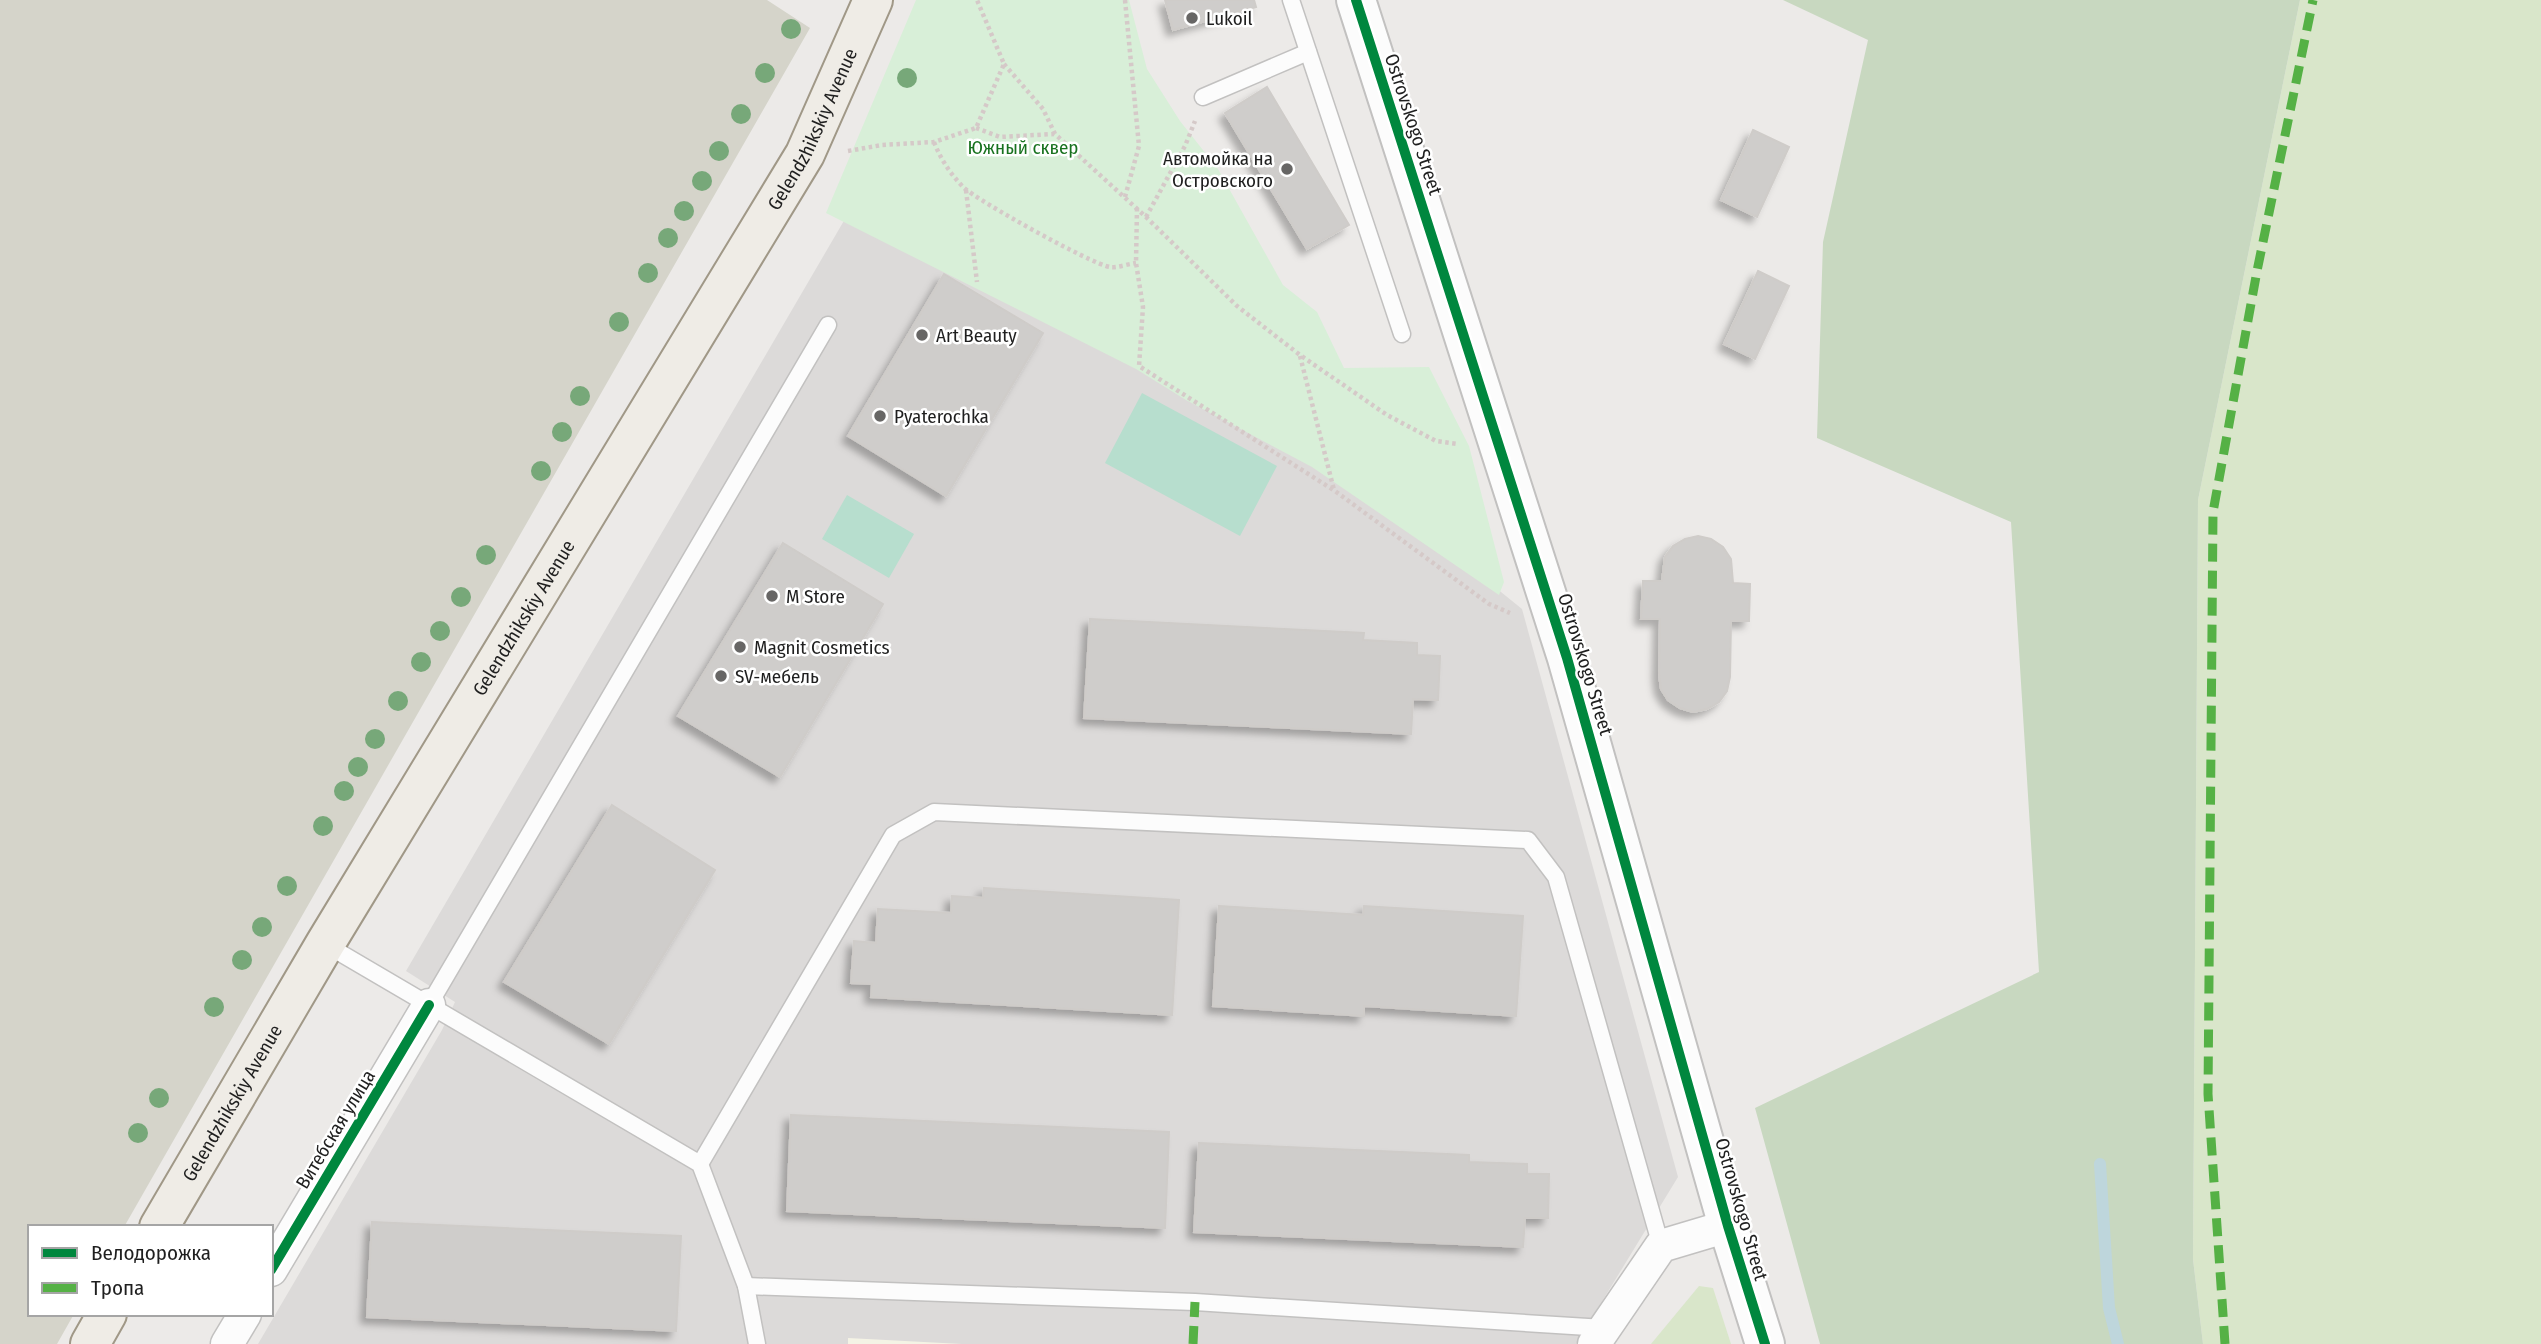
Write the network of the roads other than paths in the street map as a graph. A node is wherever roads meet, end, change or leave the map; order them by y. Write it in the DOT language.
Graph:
graph roads {
  1 [pos="873,0"];
  2 [pos="1291,0"];
  3 [pos="1356,0"];
  4 [pos="1308,52"];
  5 [pos="1203,97"];
  6 [pos="828,325"];
  7 [pos="1402,334"];
  8 [pos="326,944"];
  9 [pos="429,1005"];
  10 [pos="700,1164"];
  11 [pos="160,1225"];
  12 [pos="1728,1226"];
  13 [pos="1661,1246"];
  14 [pos="273,1267"];
  15 [pos="746,1286"];
  16 [pos="106,1316"];
  17 [pos="244,1316"];
  18 [pos="1599,1336"];
  19 [pos="90,1344"];
  20 [pos="227,1344"];
  21 [pos="757,1344"];
  22 [pos="1765,1344"];
  1 -- 8 [label="main road, Gelendzhikskiy Avenue"];
  2 -- 4 [label="lane"];
  3 -- 12 [label="street, Ostrovskogo Street"];
  4 -- 5 [label="lane"];
  4 -- 7 [label="lane"];
  6 -- 9 [label="lane"];
  8 -- 9 [label="lane"];
  8 -- 11 [label="main road, Gelendzhikskiy Avenue"];
  9 -- 10 [label="lane"];
  9 -- 14 [label="street, Витебская улица"];
  10 -- 13 [label="lane"];
  10 -- 15 [label="lane"];
  12 -- 13 [label="street"];
  12 -- 22 [label="street, Ostrovskogo Street"];
  13 -- 18 [label="street"];
  15 -- 18 [label="lane"];
  15 -- 21 [label="lane"];
  16 -- 19 [label="main road"];
  17 -- 20 [label="street"];
}
